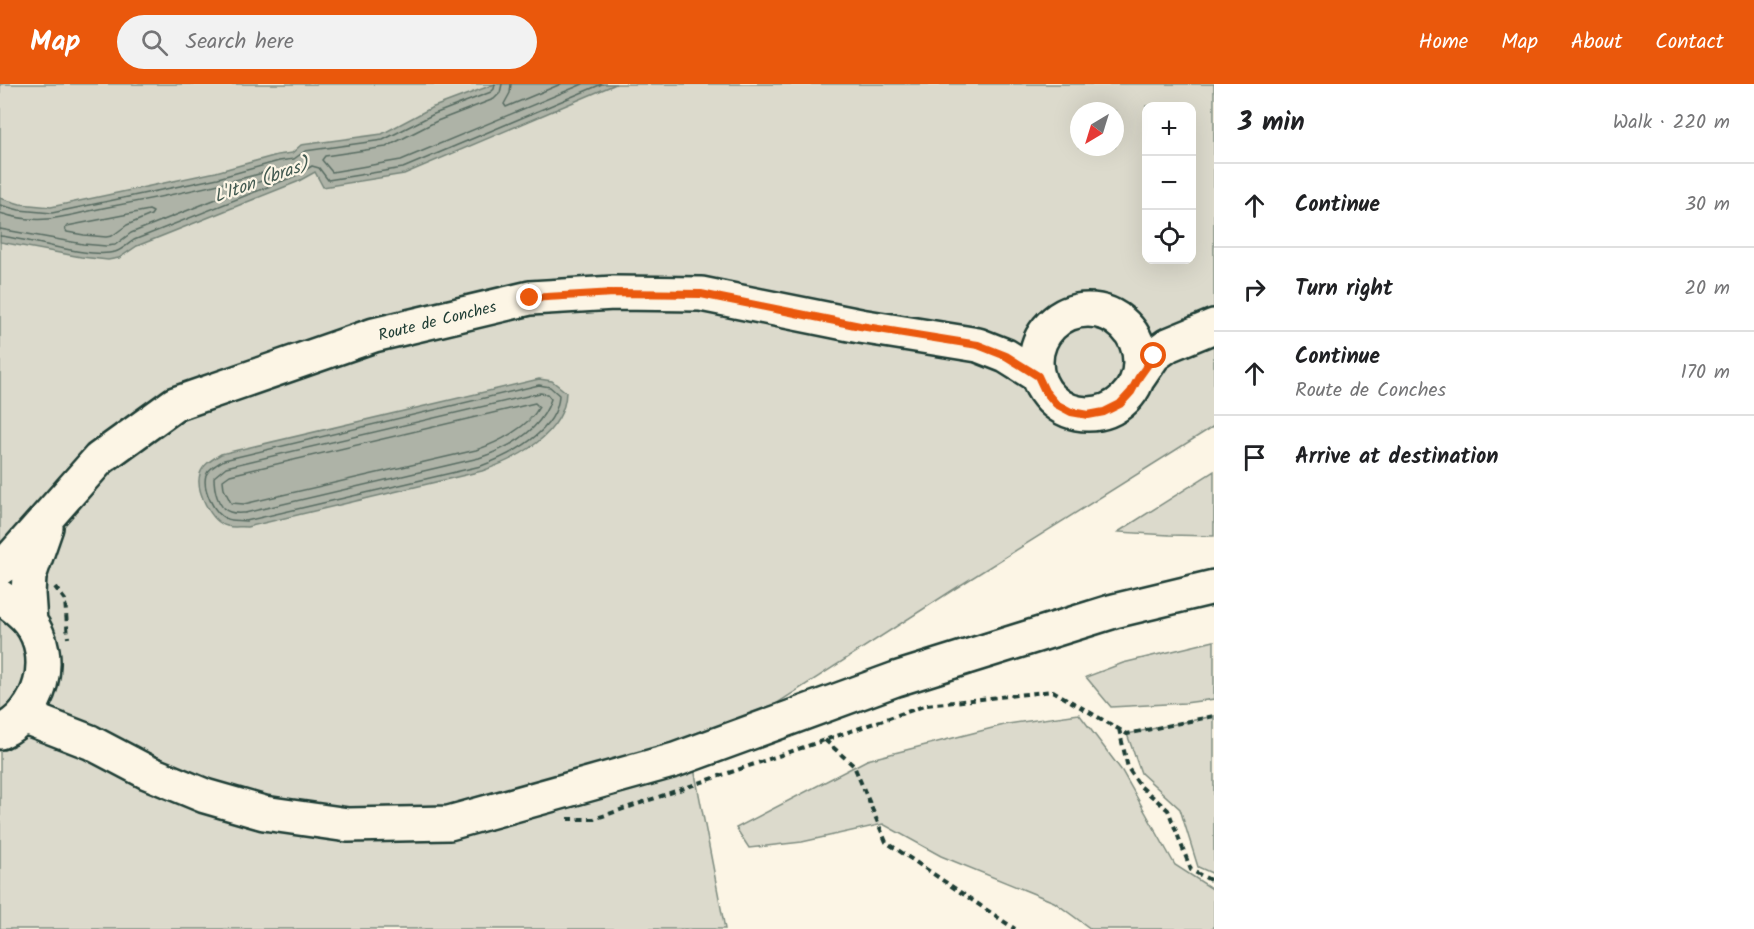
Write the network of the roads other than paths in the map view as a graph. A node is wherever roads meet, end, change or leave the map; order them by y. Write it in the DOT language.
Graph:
graph roads {
  1 [pos="1214,307"];
  2 [pos="1125,325"];
  3 [pos="1214,326"];
  4 [pos="1047,331"];
  5 [pos="978,345"];
  6 [pos="1038,376"];
  7 [pos="1139,377"];
  8 [pos="52,511"];
  9 [pos="0,568"];
  10 [pos="1214,587"];
  11 [pos="0,597"];
  12 [pos="30,622"];
  13 [pos="41,680"];
  14 [pos="11,724"];
  15 [pos="90,742"];
  1 -- 2 [label="main road"];
  2 -- 4 [label="main road"];
  2 -- 7 [label="main road"];
  3 -- 7 [label="main road"];
  4 -- 5 [label="main road, Route de Conches"];
  4 -- 6 [label="main road"];
  5 -- 6 [label="main road, Route de Conches"];
  5 -- 8 [label="main road, Route de Conches"];
  6 -- 7 [label="main road"];
  8 -- 9 [label="main road, Route de Conches"];
  8 -- 12 [label="main road, Route de Conches"];
  10 -- 15 [label="main road"];
  11 -- 12 [label="main road"];
  12 -- 13 [label="main road"];
  13 -- 14 [label="main road"];
  13 -- 15 [label="main road"];
  14 -- 15 [label="main road"];
}
